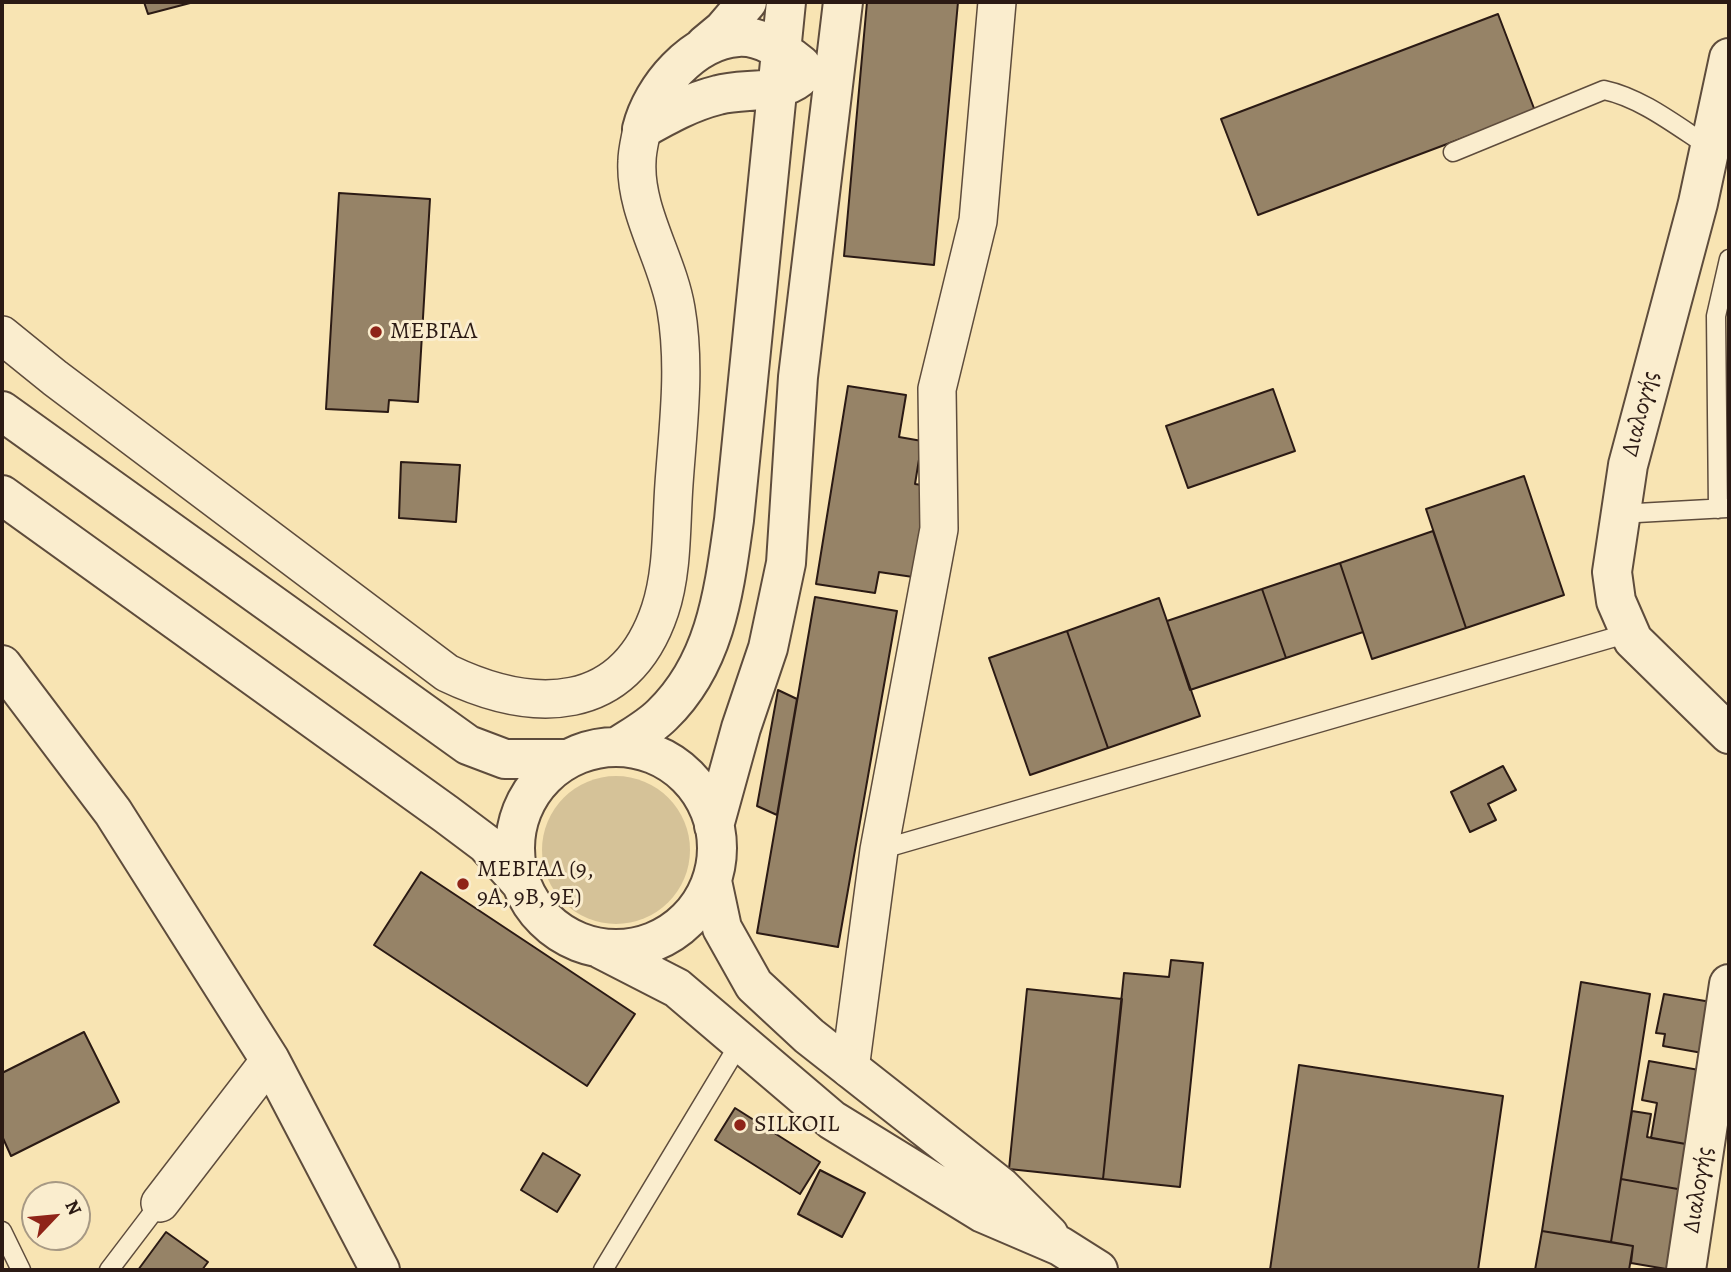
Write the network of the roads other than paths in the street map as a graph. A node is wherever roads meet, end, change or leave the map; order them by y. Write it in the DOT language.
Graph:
graph roads {
  1 [pos="747,2"];
  2 [pos="786,2"];
  3 [pos="843,2"];
  4 [pos="997,2"];
  5 [pos="837,44"];
  6 [pos="700,49"];
  7 [pos="1729,58"];
  8 [pos="789,69"];
  9 [pos="721,94"];
  10 [pos="829,123"];
  11 [pos="642,130"];
  12 [pos="1711,148"];
  13 [pos="1453,152"];
  14 [pos="769,158"];
  15 [pos="1729,259"];
  16 [pos="2,335"];
  17 [pos="2,411"];
  18 [pos="2,495"];
  19 [pos="1724,509"];
  20 [pos="1619,514"];
  21 [pos="1629,633"];
  22 [pos="2,665"];
  23 [pos="1729,734"];
  24 [pos="617,747"];
  25 [pos="564,760"];
  26 [pos="714,826"];
  27 [pos="879,850"];
  28 [pos="712,881"];
  29 [pos="520,883"];
  30 [pos="601,949"];
  31 [pos="1729,984"];
  32 [pos="741,1041"];
  33 [pos="270,1060"];
  34 [pos="850,1069"];
  35 [pos="160,1203"];
  36 [pos="2,1231"];
  37 [pos="1060,1246"];
  38 [pos="21,1270"];
  39 [pos="109,1270"];
  40 [pos="380,1270"];
  41 [pos="603,1270"];
  42 [pos="1098,1270"];
  43 [pos="1686,1270"];
  1 -- 6 [label="street"];
  2 -- 8 [label="street"];
  3 -- 5 [label="street"];
  4 -- 27 [label="street"];
  5 -- 8 [label="street"];
  5 -- 10 [label="street"];
  6 -- 8 [label="street"];
  6 -- 11 [label="street"];
  7 -- 12 [label="street, Διαλογής"];
  8 -- 9 [label="street"];
  8 -- 10 [label="street"];
  8 -- 14 [label="street"];
  9 -- 11 [label="street"];
  9 -- 14 [label="street"];
  10 -- 26 [label="street"];
  11 -- 16 [label="street"];
  12 -- 13 [label="lane"];
  12 -- 20 [label="street, Διαλογής"];
  14 -- 24 [label="street"];
  15 -- 19 [label="lane"];
  17 -- 25 [label="street"];
  18 -- 29 [label="street"];
  19 -- 20 [label="lane"];
  20 -- 21 [label="street, Διαλογής"];
  21 -- 23 [label="street, Διαλογής"];
  21 -- 27 [label="lane"];
  22 -- 33 [label="street"];
  24 -- 25 [label="street"];
  24 -- 26 [label="street"];
  25 -- 29 [label="street"];
  26 -- 28 [label="street"];
  27 -- 34 [label="street"];
  28 -- 30 [label="street"];
  28 -- 34 [label="street"];
  29 -- 30 [label="street"];
  30 -- 32 [label="street"];
  31 -- 43 [label="street, Διαλογής"];
  32 -- 37 [label="street"];
  32 -- 41 [label="lane"];
  33 -- 35 [label="street"];
  33 -- 40 [label="street"];
  34 -- 37 [label="street"];
  35 -- 39 [label="lane"];
  36 -- 38 [label="lane"];
  37 -- 42 [label="street"];
}
